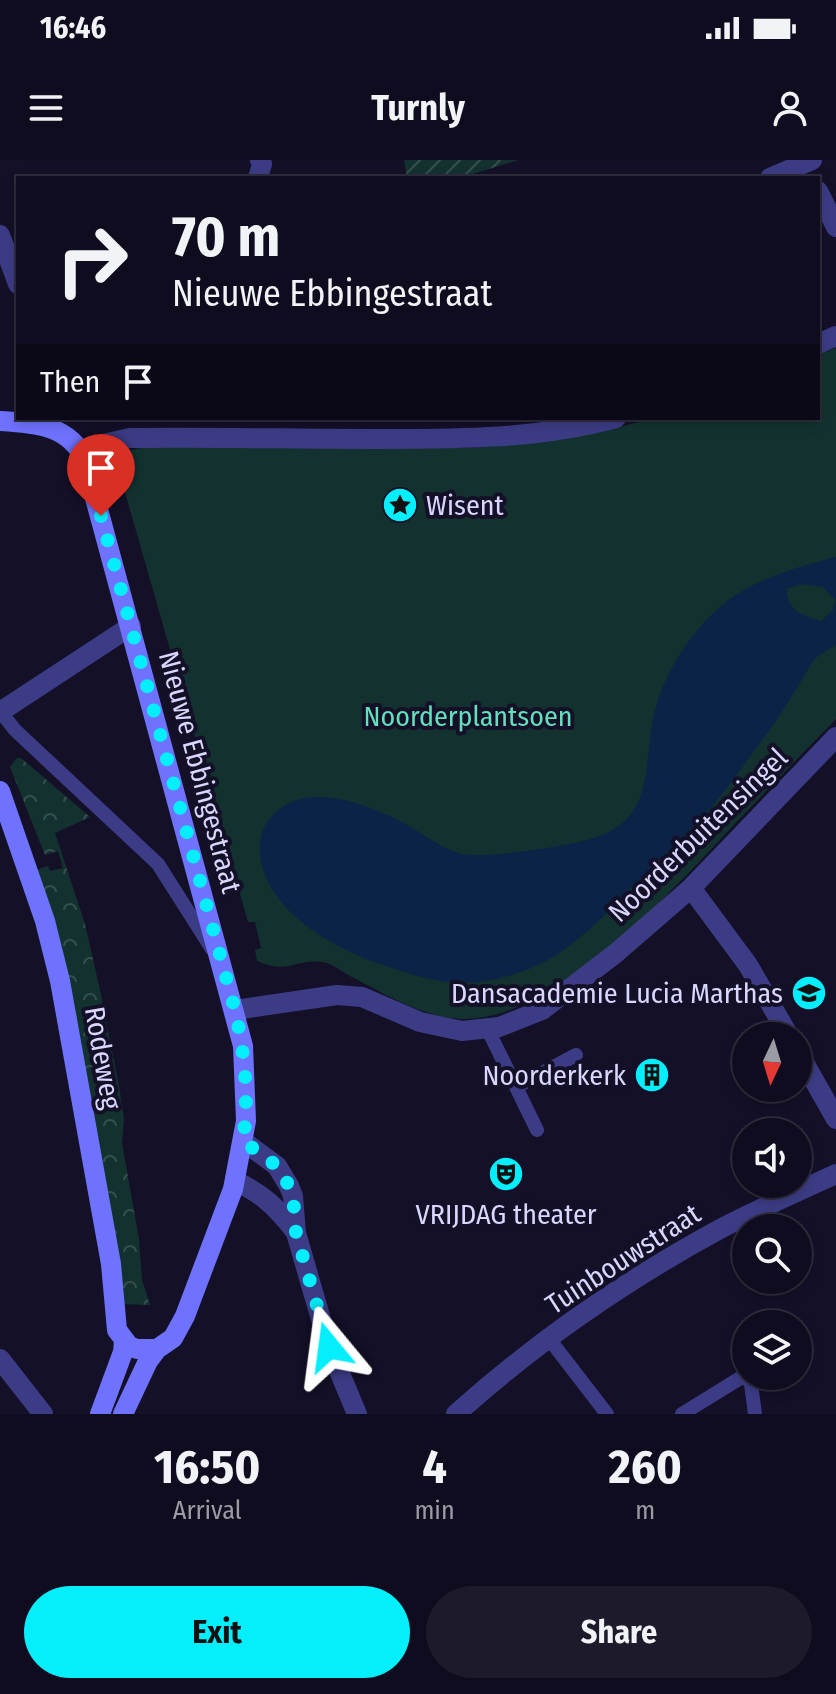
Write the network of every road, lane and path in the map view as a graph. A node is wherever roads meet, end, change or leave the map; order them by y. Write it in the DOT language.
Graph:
graph roads {
  1 [pos="808,166"];
  2 [pos="776,176"];
  3 [pos="820,195"];
  4 [pos="836,227"];
  5 [pos="0,235"];
  6 [pos="9,258"];
  7 [pos="16,278"];
  8 [pos="608,420"];
  9 [pos="0,421"];
  10 [pos="58,425"];
  11 [pos="81,449"];
  12 [pos="131,626"];
  13 [pos="0,711"];
  14 [pos="836,737"];
  15 [pos="0,791"];
  16 [pos="691,888"];
  17 [pos="223,965"];
  18 [pos="235,1010"];
  19 [pos="781,1022"];
  20 [pos="487,1028"];
  21 [pos="576,1055"];
  22 [pos="812,1077"];
  23 [pos="516,1087"];
  24 [pos="836,1119"];
  25 [pos="537,1130"];
  26 [pos="243,1141"];
  27 [pos="836,1174"];
  28 [pos="235,1181"];
  29 [pos="296,1233"];
  30 [pos="550,1340"];
  31 [pos="124,1341"];
  32 [pos="157,1349"];
  33 [pos="0,1359"];
  34 [pos="43,1414"];
  35 [pos="100,1414"];
  36 [pos="123,1414"];
  37 [pos="357,1414"];
  38 [pos="456,1414"];
  39 [pos="607,1414"];
  40 [pos="682,1414"];
  41 [pos="755,1414"];
  1 -- 2 [label="street"];
  3 -- 4 [label="street"];
  5 -- 6 [label="street"];
  6 -- 7 [label="street"];
  8 -- 11 [label="street"];
  9 -- 10 [label="main road"];
  10 -- 11 [label="main road"];
  11 -- 12 [label="main road, Nieuwe Ebbingestraat"];
  12 -- 13 [label="street"];
  12 -- 17 [label="main road, Nieuwe Ebbingestraat"];
  13 -- 17 [label="lane, Nieuwe Ebbingestraat"];
  14 -- 16 [label="street, Noorderbuitensingel"];
  15 -- 31 [label="main road, Rodeweg"];
  16 -- 19 [label="street"];
  16 -- 20 [label="street, Noorderbuitensingel"];
  17 -- 18 [label="main road, Nieuwe Ebbingestraat"];
  18 -- 20 [label="street, Noorderbuitensingel"];
  18 -- 26 [label="main road, Nieuwe Ebbingestraat"];
  20 -- 23 [label="lane"];
  21 -- 23 [label="lane"];
  22 -- 24 [label="street"];
  23 -- 25 [label="lane"];
  26 -- 28 [label="main road, Nieuwe Ebbingestraat"];
  26 -- 29 [label="street"];
  27 -- 30 [label="street, Tuinbouwstraat"];
  28 -- 29 [label="street"];
  28 -- 32 [label="main road, Nieuwe Ebbingestraat"];
  29 -- 37 [label="street"];
  30 -- 38 [label="street, Tuinbouwstraat"];
  30 -- 39 [label="lane"];
  31 -- 32 [label="main road"];
  31 -- 35 [label="main road"];
  32 -- 36 [label="main road, Nieuwe Ebbingestraat"];
  33 -- 34 [label="street"];
  40 -- 41 [label="lane"];
}
